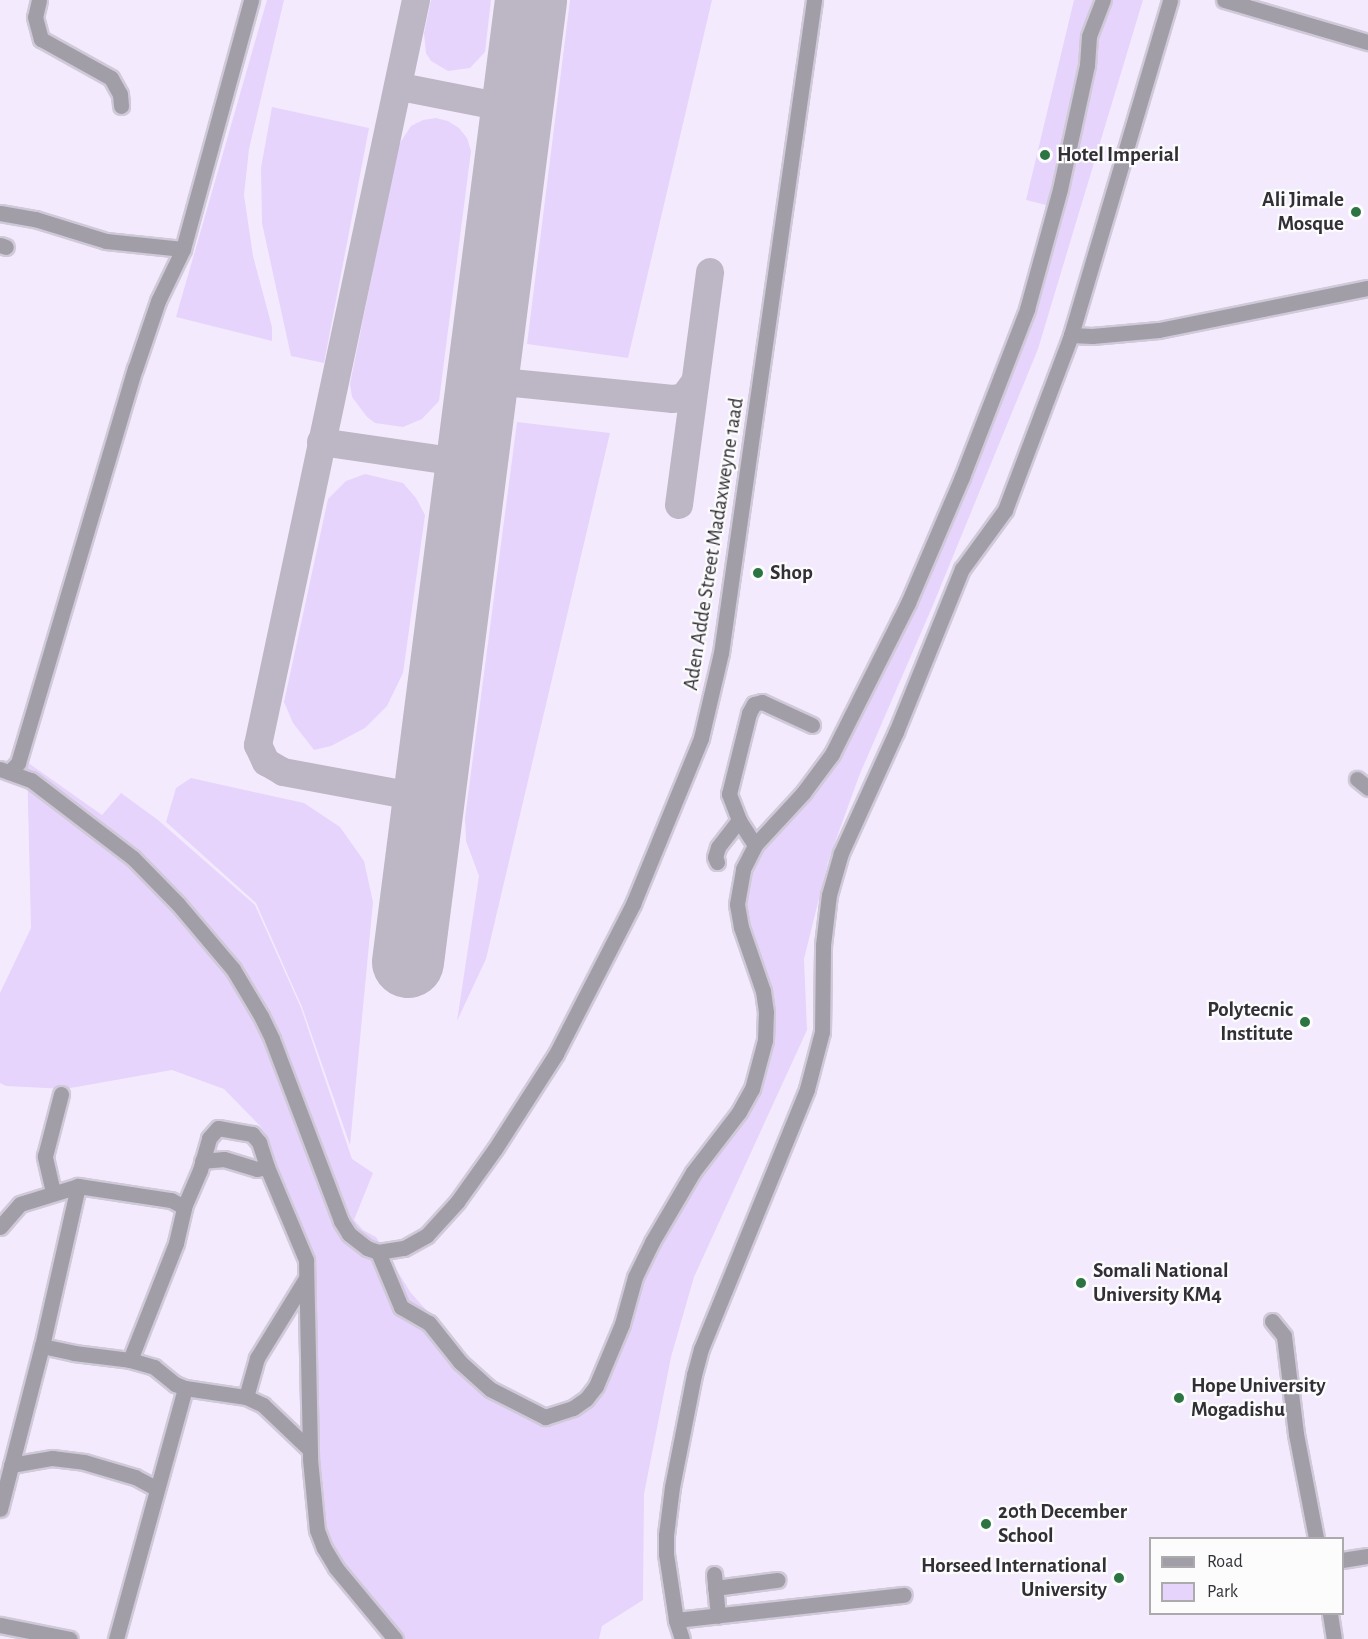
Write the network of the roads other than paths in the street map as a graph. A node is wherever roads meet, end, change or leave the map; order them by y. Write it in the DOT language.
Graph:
graph roads {
  1 [pos="39,0"];
  2 [pos="251,0"];
  3 [pos="814,0"];
  4 [pos="1103,0"];
  5 [pos="1170,0"];
  6 [pos="1224,0"];
  7 [pos="1368,42"];
  8 [pos="121,106"];
  9 [pos="0,213"];
  10 [pos="183,249"];
  11 [pos="1368,288"];
  12 [pos="1071,335"];
  13 [pos="812,725"];
  14 [pos="5,770"];
  15 [pos="739,820"];
  16 [pos="755,845"];
  17 [pos="717,862"];
  18 [pos="61,1094"];
  19 [pos="202,1161"];
  20 [pos="267,1167"];
  21 [pos="78,1186"];
  22 [pos="53,1192"];
  23 [pos="184,1207"];
  24 [pos="0,1227"];
  25 [pos="378,1252"];
  26 [pos="305,1280"];
  27 [pos="1272,1321"];
  28 [pos="42,1346"];
  29 [pos="130,1359"];
  30 [pos="185,1388"];
  31 [pos="246,1397"];
  32 [pos="309,1449"];
  33 [pos="10,1465"];
  34 [pos="156,1488"];
  35 [pos="2,1491"];
  36 [pos="0,1509"];
  37 [pos="1316,1537"];
  38 [pos="1368,1556"];
  39 [pos="1344,1560"];
  40 [pos="777,1580"];
  41 [pos="904,1594"];
  42 [pos="1330,1615"];
  43 [pos="718,1616"];
  44 [pos="676,1620"];
  45 [pos="0,1625"];
  46 [pos="70,1639"];
  47 [pos="116,1639"];
  48 [pos="395,1639"];
  49 [pos="682,1639"];
  50 [pos="1334,1639"];
  1 -- 8 [label="street"];
  2 -- 10 [label="street"];
  3 -- 25 [label="street, Aden Adde Street Madaxweyne 1aad"];
  4 -- 16 [label="street"];
  5 -- 12 [label="street"];
  6 -- 7 [label="street"];
  9 -- 10 [label="street"];
  10 -- 14 [label="street"];
  11 -- 12 [label="street"];
  12 -- 44 [label="street"];
  13 -- 15 [label="street"];
  14 -- 25 [label="street"];
  15 -- 16 [label="street"];
  15 -- 17 [label="street"];
  16 -- 25 [label="street"];
  18 -- 22 [label="street"];
  19 -- 20 [label="street"];
  19 -- 20 [label="street"];
  19 -- 23 [label="street"];
  20 -- 26 [label="street"];
  21 -- 22 [label="street"];
  21 -- 23 [label="street"];
  21 -- 28 [label="street"];
  22 -- 24 [label="street"];
  23 -- 29 [label="street"];
  26 -- 31 [label="street"];
  26 -- 32 [label="street"];
  27 -- 37 [label="street"];
  28 -- 29 [label="street"];
  28 -- 33 [label="street"];
  29 -- 30 [label="street"];
  30 -- 31 [label="street"];
  30 -- 34 [label="street"];
  31 -- 32 [label="street"];
  32 -- 48 [label="street"];
  33 -- 34 [label="street"];
  33 -- 35 [label="street"];
  34 -- 47 [label="street"];
  35 -- 36 [label="street"];
  38 -- 39 [label="street"];
  40 -- 43 [label="street"];
  41 -- 43 [label="street"];
  42 -- 50 [label="street"];
  43 -- 44 [label="street"];
  44 -- 49 [label="street"];
  45 -- 46 [label="street"];
}
